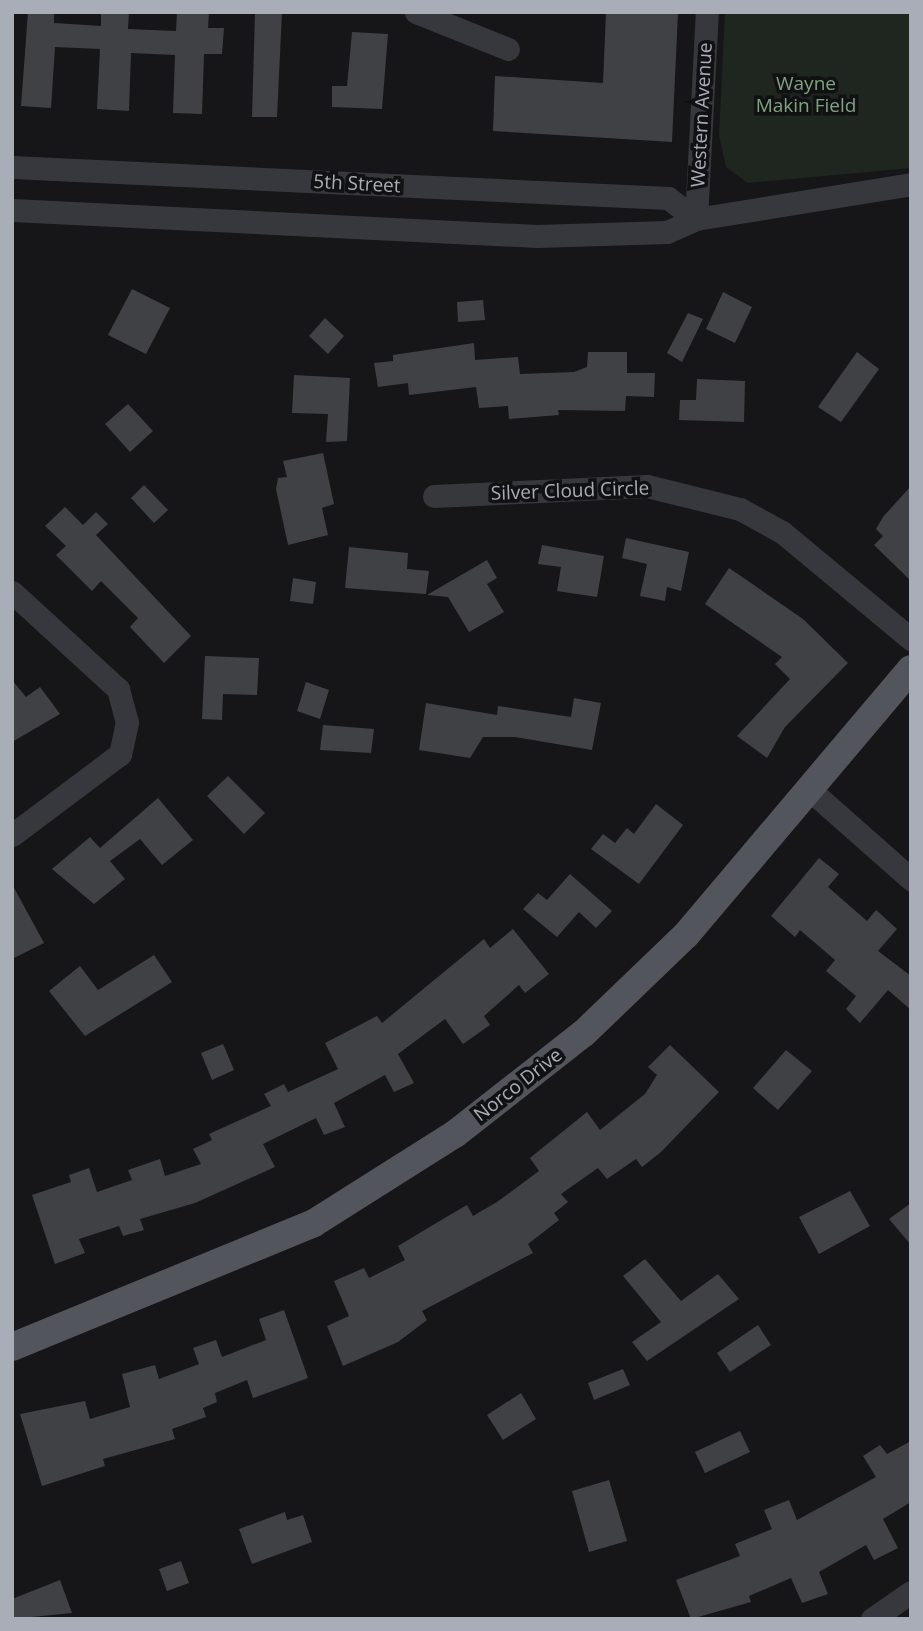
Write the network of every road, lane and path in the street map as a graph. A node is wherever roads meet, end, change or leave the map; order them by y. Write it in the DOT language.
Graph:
graph roads {
  1 [pos="416,12"];
  2 [pos="707,12"];
  3 [pos="508,49"];
  4 [pos="12,167"];
  5 [pos="911,184"];
  6 [pos="12,210"];
  7 [pos="696,219"];
  8 [pos="434,496"];
  9 [pos="12,592"];
  10 [pos="911,639"];
  11 [pos="911,669"];
  12 [pos="810,790"];
  13 [pos="12,835"];
  14 [pos="911,879"];
  15 [pos="12,1347"];
  16 [pos="911,1592"];
  17 [pos="872,1619"];
  1 -- 3 [label="street"];
  2 -- 7 [label="street, Western Avenue"];
  4 -- 7 [label="street, 5th Street"];
  5 -- 7 [label="street"];
  6 -- 7 [label="street"];
  8 -- 10 [label="street, Silver Cloud Circle"];
  9 -- 13 [label="street"];
  11 -- 12 [label="main road, Norco Drive"];
  12 -- 14 [label="street"];
  12 -- 15 [label="main road, Norco Drive"];
  16 -- 17 [label="street"];
}
